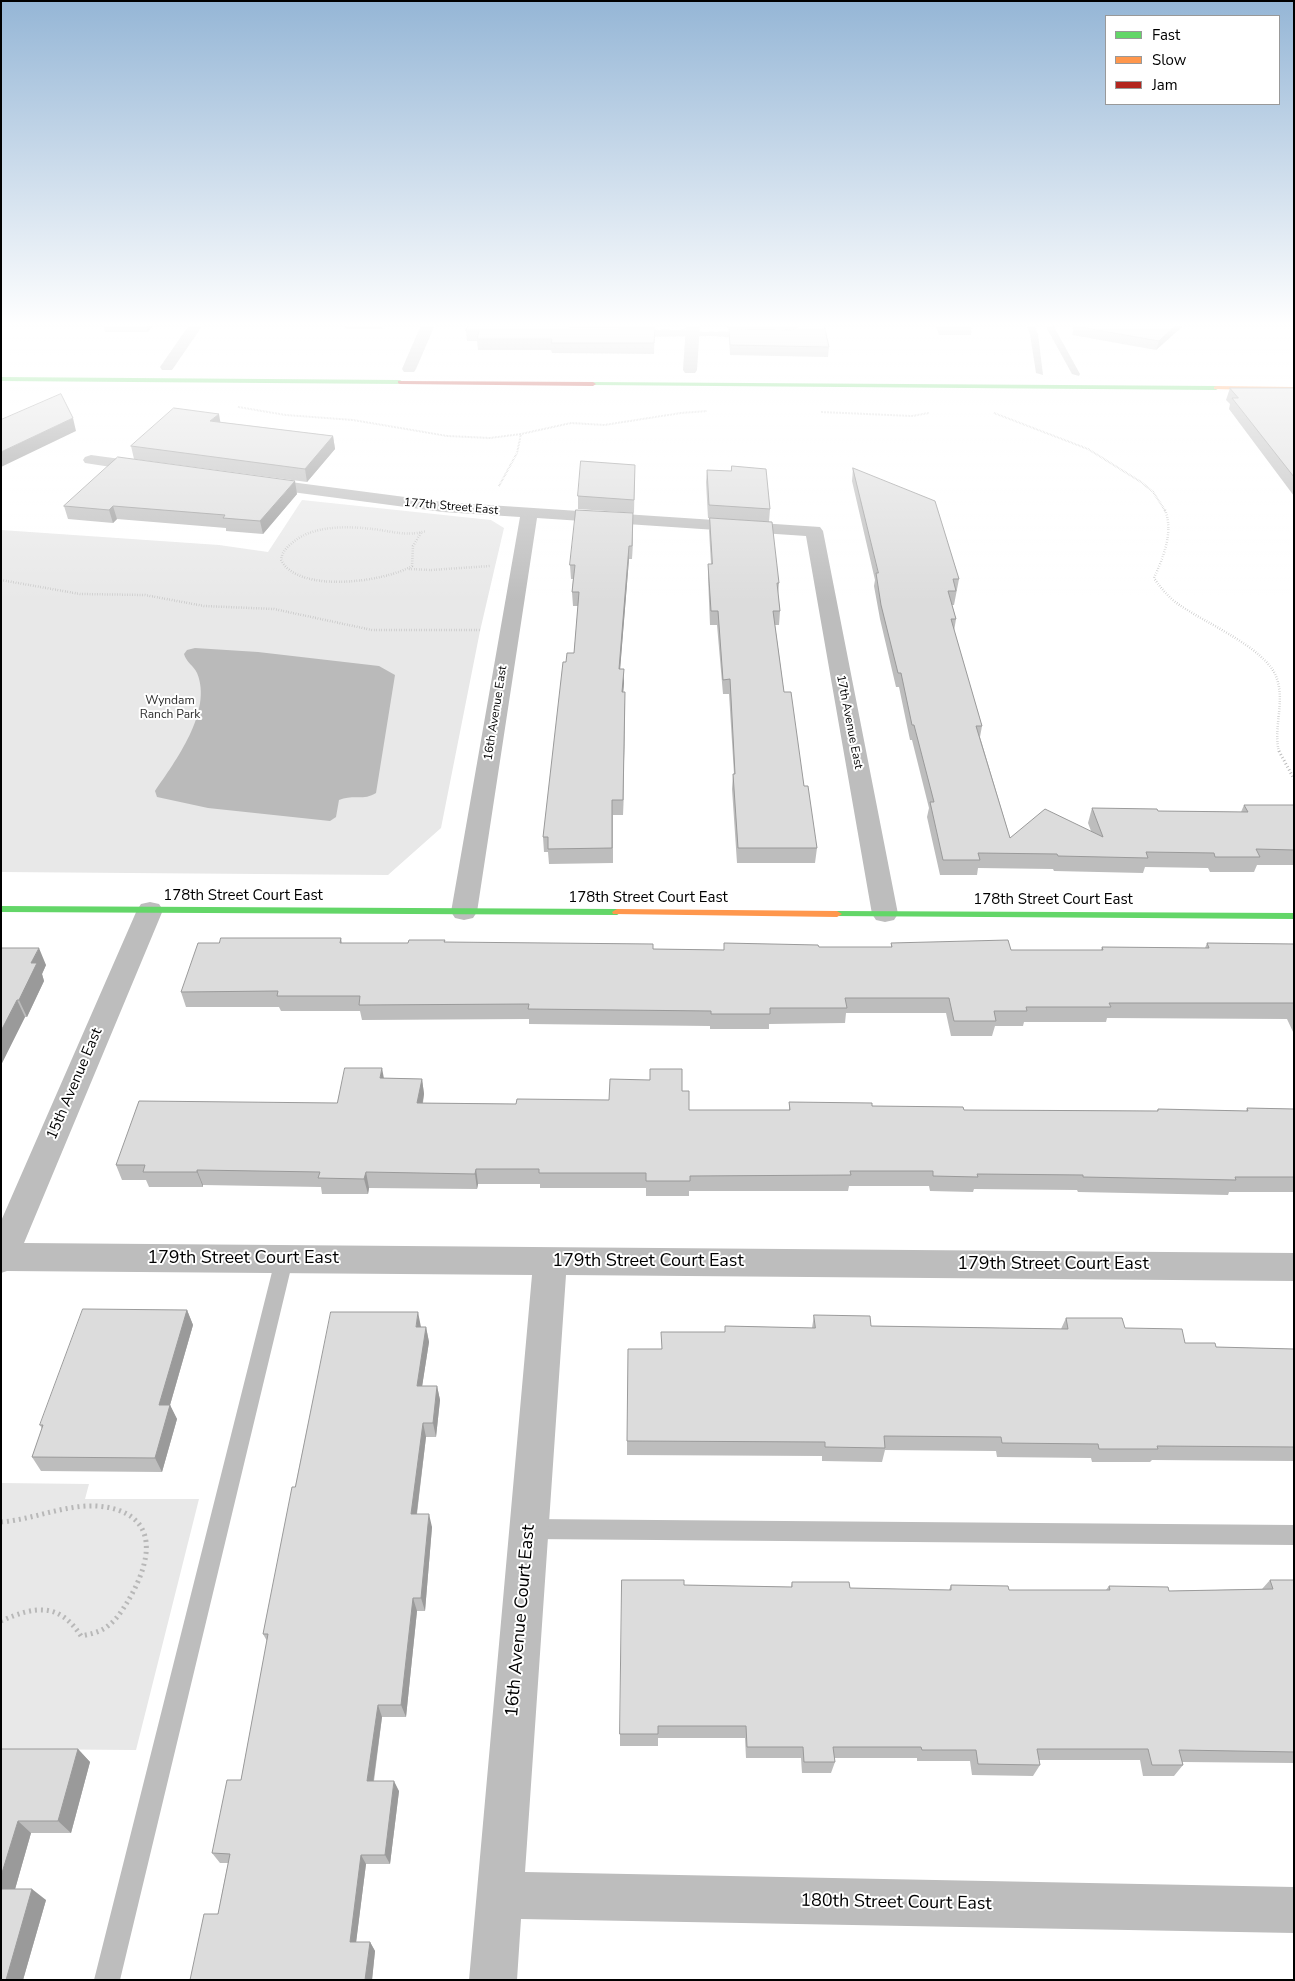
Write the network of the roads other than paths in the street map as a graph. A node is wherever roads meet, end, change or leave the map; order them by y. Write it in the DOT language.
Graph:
graph roads {
  1 [pos="91,460"];
  2 [pos="168,471"];
  3 [pos="245,481"];
  4 [pos="528,513"];
  5 [pos="814,531"];
  6 [pos="1,909"];
  7 [pos="150,910"];
  8 [pos="464,912"];
  9 [pos="885,914"];
  10 [pos="1294,916"];
  11 [pos="2,1258"];
  12 [pos="284,1260"];
  13 [pos="550,1262"];
  14 [pos="1294,1267"];
  15 [pos="529,1529"];
  16 [pos="1294,1535"];
  17 [pos="499,1895"];
  18 [pos="1294,1910"];
  19 [pos="108,1980"];
  20 [pos="493,1980"];
  1 -- 2 [label="street"];
  3 -- 4 [label="street, 177th Street East"];
  4 -- 5 [label="street, 177th Street East"];
  4 -- 8 [label="street, 16th Avenue East"];
  5 -- 9 [label="street, 17th Avenue East"];
  6 -- 7 [label="main road, 178th Street Court East"];
  7 -- 8 [label="main road, 178th Street Court East"];
  7 -- 11 [label="street, 15th Avenue East"];
  8 -- 9 [label="main road, 178th Street Court East"];
  9 -- 10 [label="main road, 178th Street Court East"];
  11 -- 12 [label="street, 179th Street Court East"];
  12 -- 13 [label="street, 179th Street Court East"];
  12 -- 19 [label="lane"];
  13 -- 14 [label="street, 179th Street Court East"];
  13 -- 15 [label="street, 16th Avenue Court East"];
  15 -- 16 [label="lane"];
  15 -- 17 [label="street, 16th Avenue Court East"];
  17 -- 18 [label="street, 180th Street Court East"];
  17 -- 20 [label="street, 16th Avenue Court East"];
}
